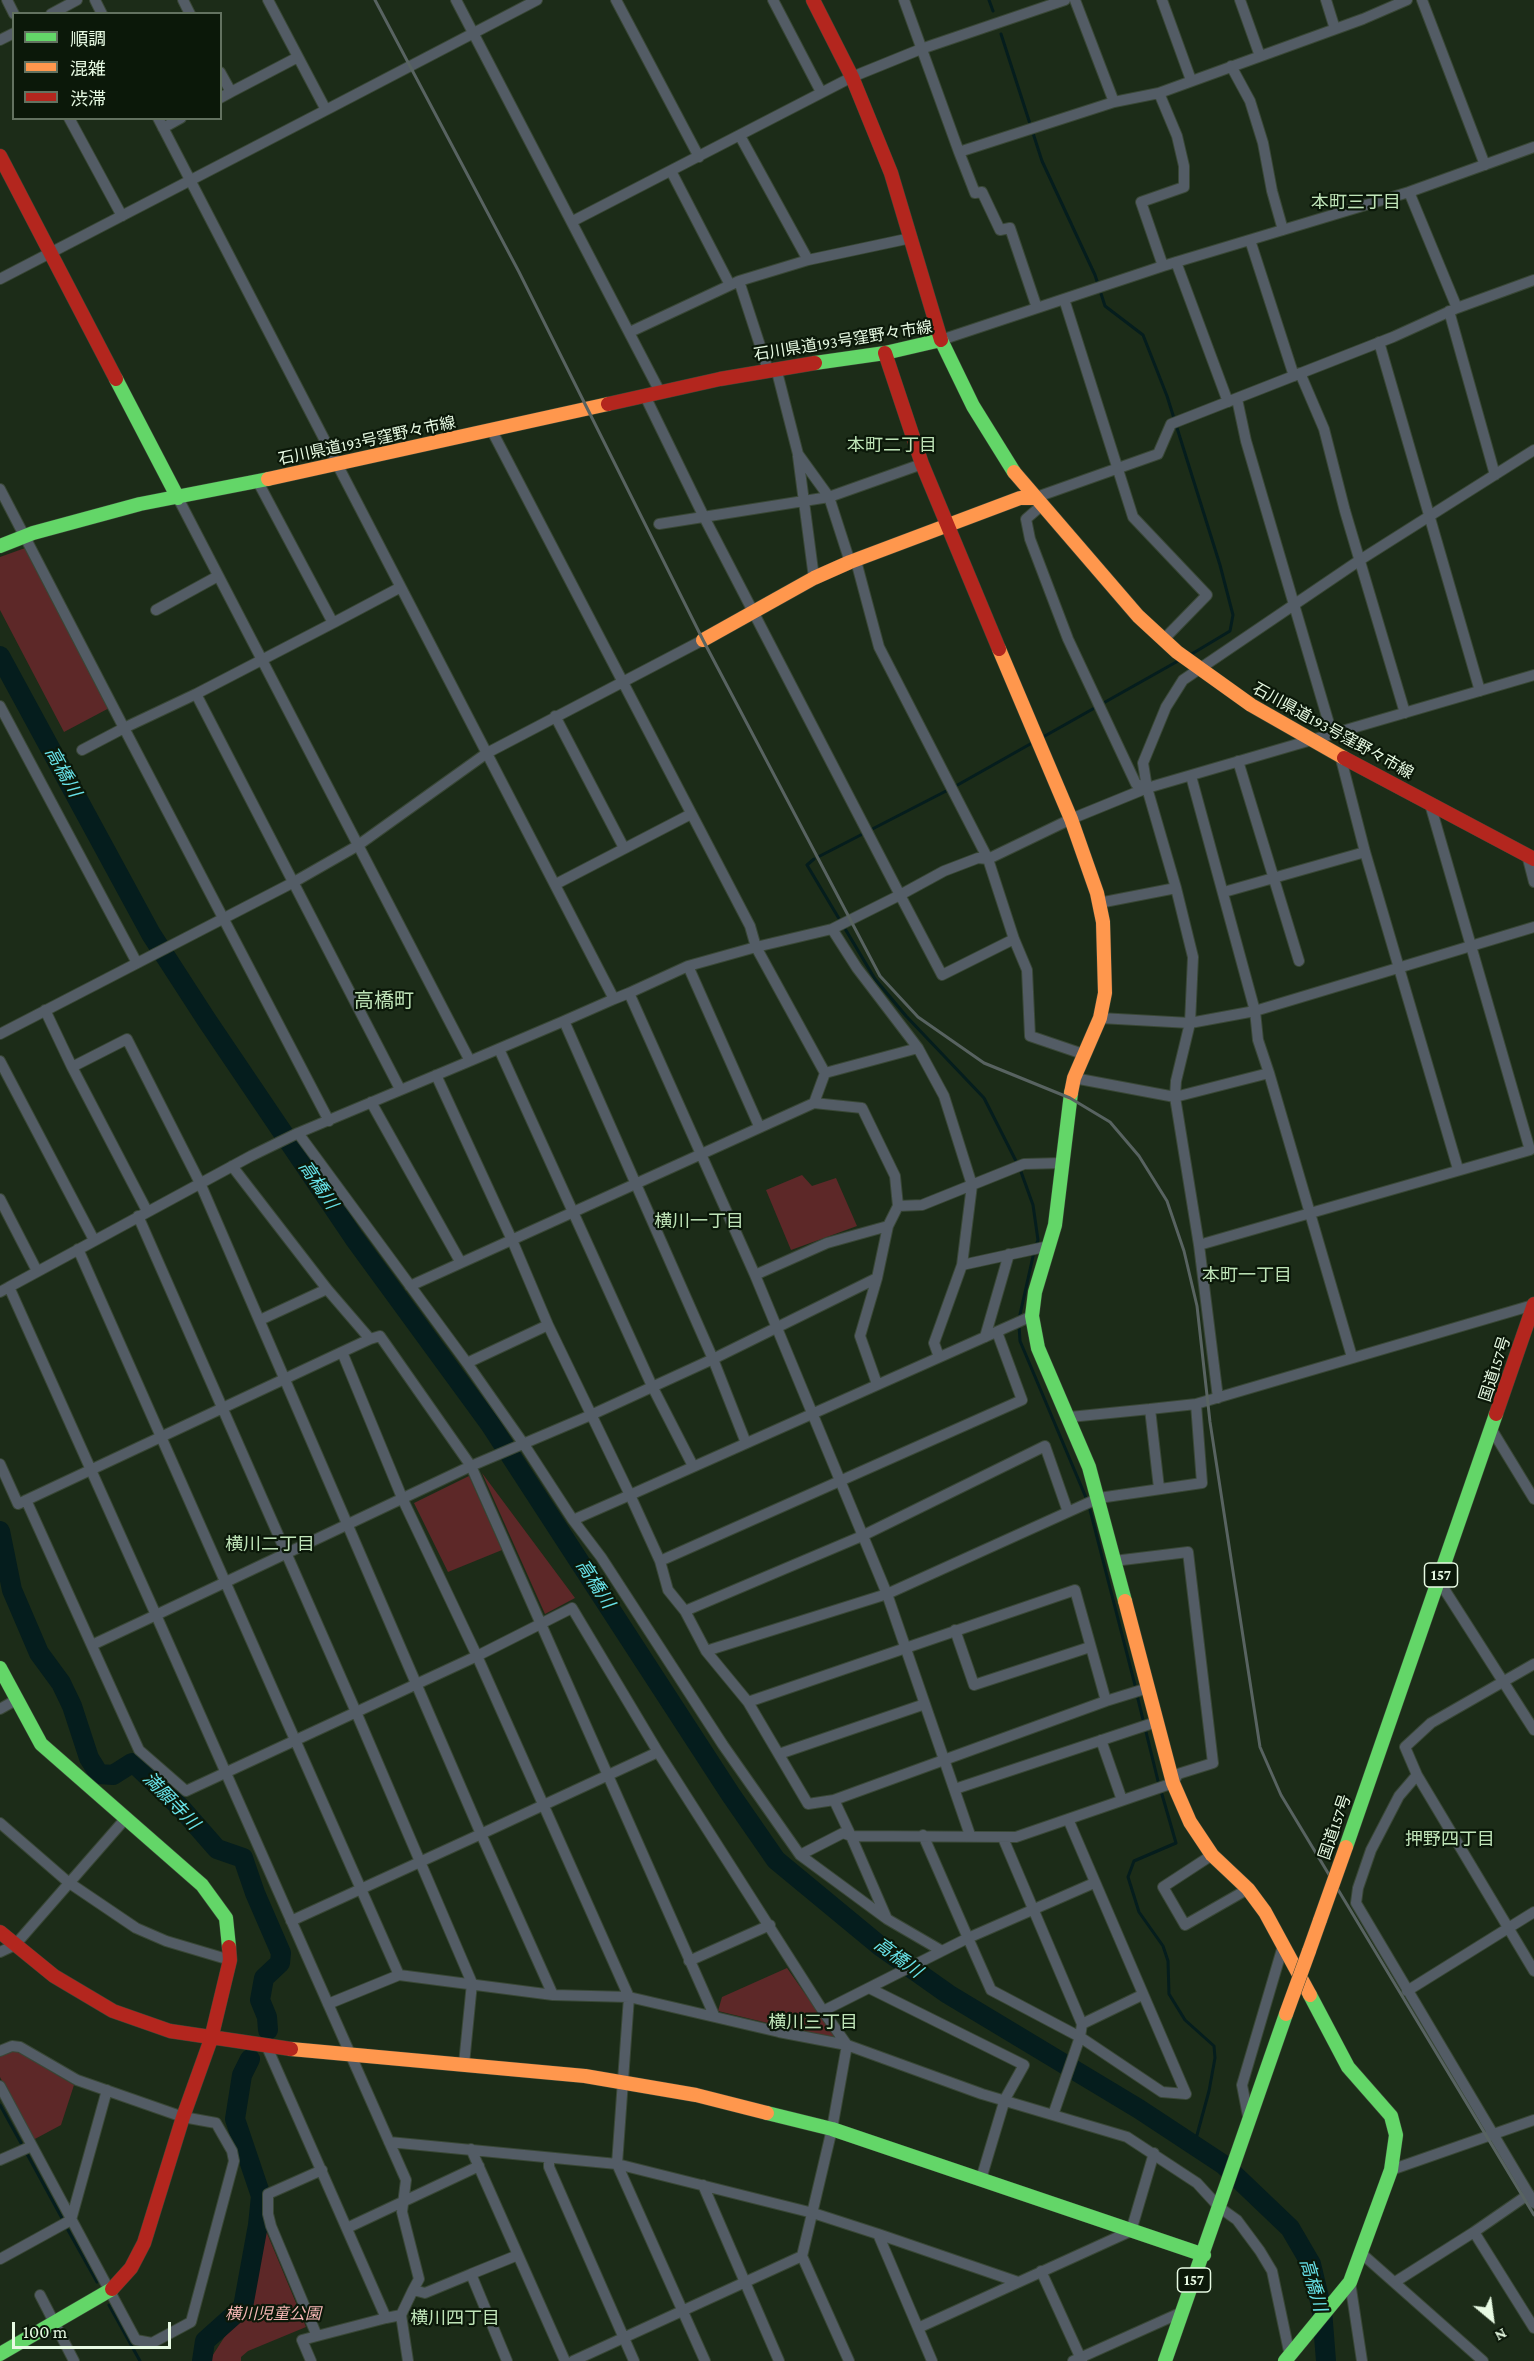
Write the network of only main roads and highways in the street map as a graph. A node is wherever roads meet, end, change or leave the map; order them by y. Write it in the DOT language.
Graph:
graph roads {
  1 [pos="813,0"];
  2 [pos="0,156"];
  3 [pos="941,340"];
  4 [pos="885,353"];
  5 [pos="178,498"];
  6 [pos="1037,502"];
  7 [pos="947,526"];
  8 [pos="0,546"];
  9 [pos="703,640"];
  10 [pos="1531,857"];
  11 [pos="1534,1305"];
  12 [pos="0,1668"];
  13 [pos="0,1932"];
  14 [pos="211,2039"];
  15 [pos="1204,2255"];
  16 [pos="0,2354"];
  17 [pos="1288,2358"];
  18 [pos="1165,2361"];
  1 -- 3 [label="main road"];
  2 -- 5 [label="main road"];
  3 -- 4 [label="main road, 石川県道193号窪野々市線"];
  3 -- 6 [label="main road, 石川県道193号窪野々市線"];
  4 -- 5 [label="main road, 石川県道193号窪野々市線"];
  4 -- 7 [label="main road"];
  5 -- 8 [label="main road, 石川県道193号窪野々市線"];
  6 -- 7 [label="main road"];
  6 -- 10 [label="main road, 石川県道193号窪野々市線"];
  7 -- 9 [label="main road"];
  7 -- 17 [label="main road"];
  11 -- 15 [label="main road, 国道157号 / 157, bridge"];
  12 -- 14 [label="main road"];
  13 -- 14 [label="main road"];
  14 -- 15 [label="main road"];
  14 -- 16 [label="main road"];
  15 -- 18 [label="main road, 国道157号 / 157"];
}
